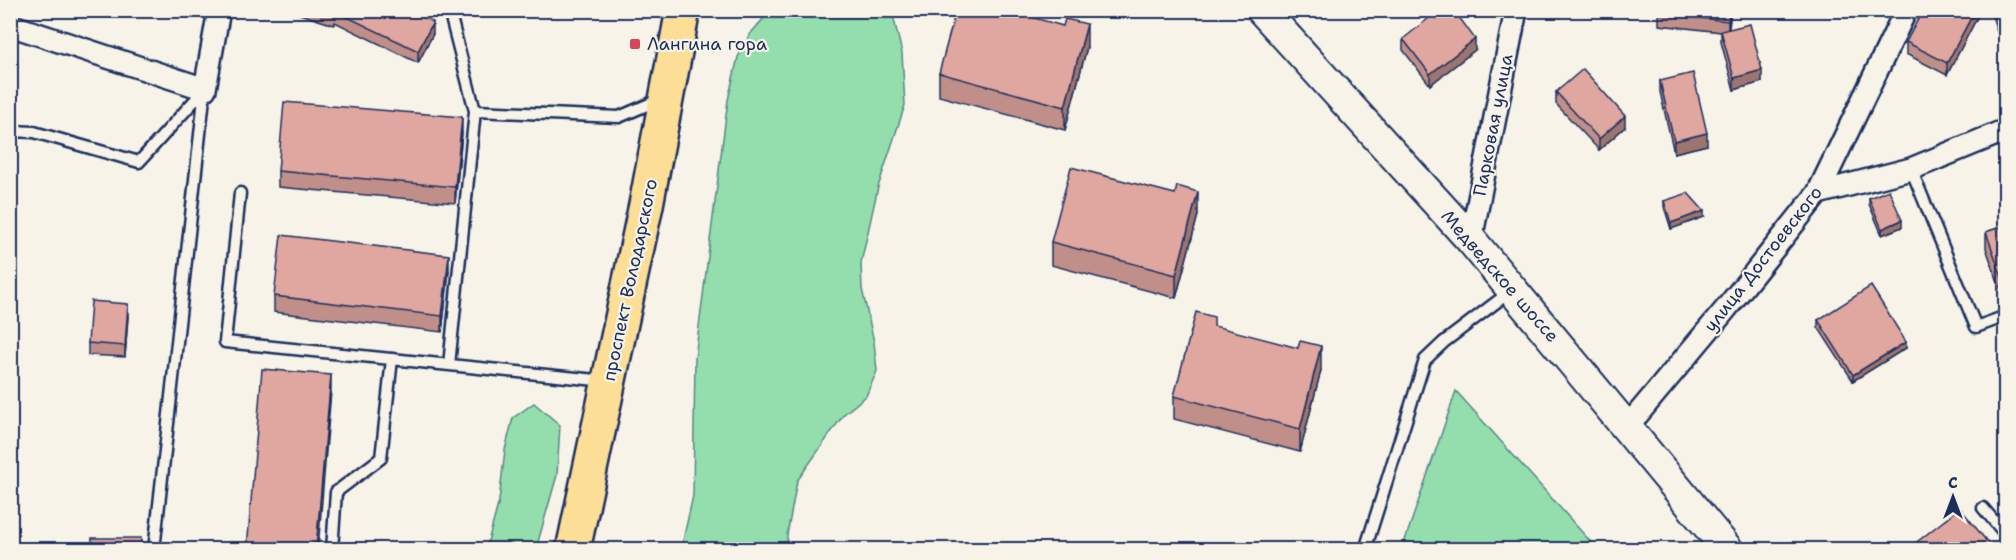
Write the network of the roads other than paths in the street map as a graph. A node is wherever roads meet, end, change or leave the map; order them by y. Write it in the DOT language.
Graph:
graph roads {
  1 [pos="219,10"];
  2 [pos="449,10"];
  3 [pos="683,10"];
  4 [pos="1262,10"];
  5 [pos="1516,10"];
  6 [pos="1906,10"];
  7 [pos="10,26"];
  8 [pos="205,90"];
  9 [pos="667,97"];
  10 [pos="475,111"];
  11 [pos="2006,130"];
  12 [pos="10,131"];
  13 [pos="1911,169"];
  14 [pos="240,193"];
  15 [pos="1818,193"];
  16 [pos="1471,240"];
  17 [pos="1513,289"];
  18 [pos="2006,316"];
  19 [pos="392,359"];
  20 [pos="449,365"];
  21 [pos="610,381"];
  22 [pos="1627,427"];
  23 [pos="1983,508"];
  24 [pos="2006,535"];
  25 [pos="154,549"];
  26 [pos="332,549"];
  27 [pos="573,549"];
  28 [pos="1365,549"];
  29 [pos="1728,549"];
  1 -- 8 [label="street"];
  2 -- 10 [label="lane"];
  3 -- 9 [label="main road, проспект Володарского"];
  4 -- 16 [label="main road, Медведское шоссе"];
  5 -- 16 [label="street, Парковая улица"];
  6 -- 15 [label="street, улица Достоевского"];
  7 -- 8 [label="street"];
  8 -- 12 [label="lane"];
  8 -- 25 [label="lane"];
  9 -- 10 [label="lane"];
  9 -- 21 [label="main road, проспект Володарского"];
  10 -- 20 [label="lane"];
  11 -- 13 [label="street"];
  13 -- 15 [label="street"];
  13 -- 18 [label="lane"];
  14 -- 19 [label="lane"];
  15 -- 22 [label="street, улица Достоевского"];
  16 -- 17 [label="main road, Медведское шоссе"];
  17 -- 22 [label="main road, Медведское шоссе"];
  17 -- 28 [label="lane"];
  19 -- 20 [label="lane"];
  19 -- 26 [label="lane"];
  20 -- 21 [label="lane"];
  21 -- 27 [label="main road, проспект Володарского"];
  22 -- 29 [label="main road, Медведское шоссе"];
  23 -- 24 [label="lane"];
}
